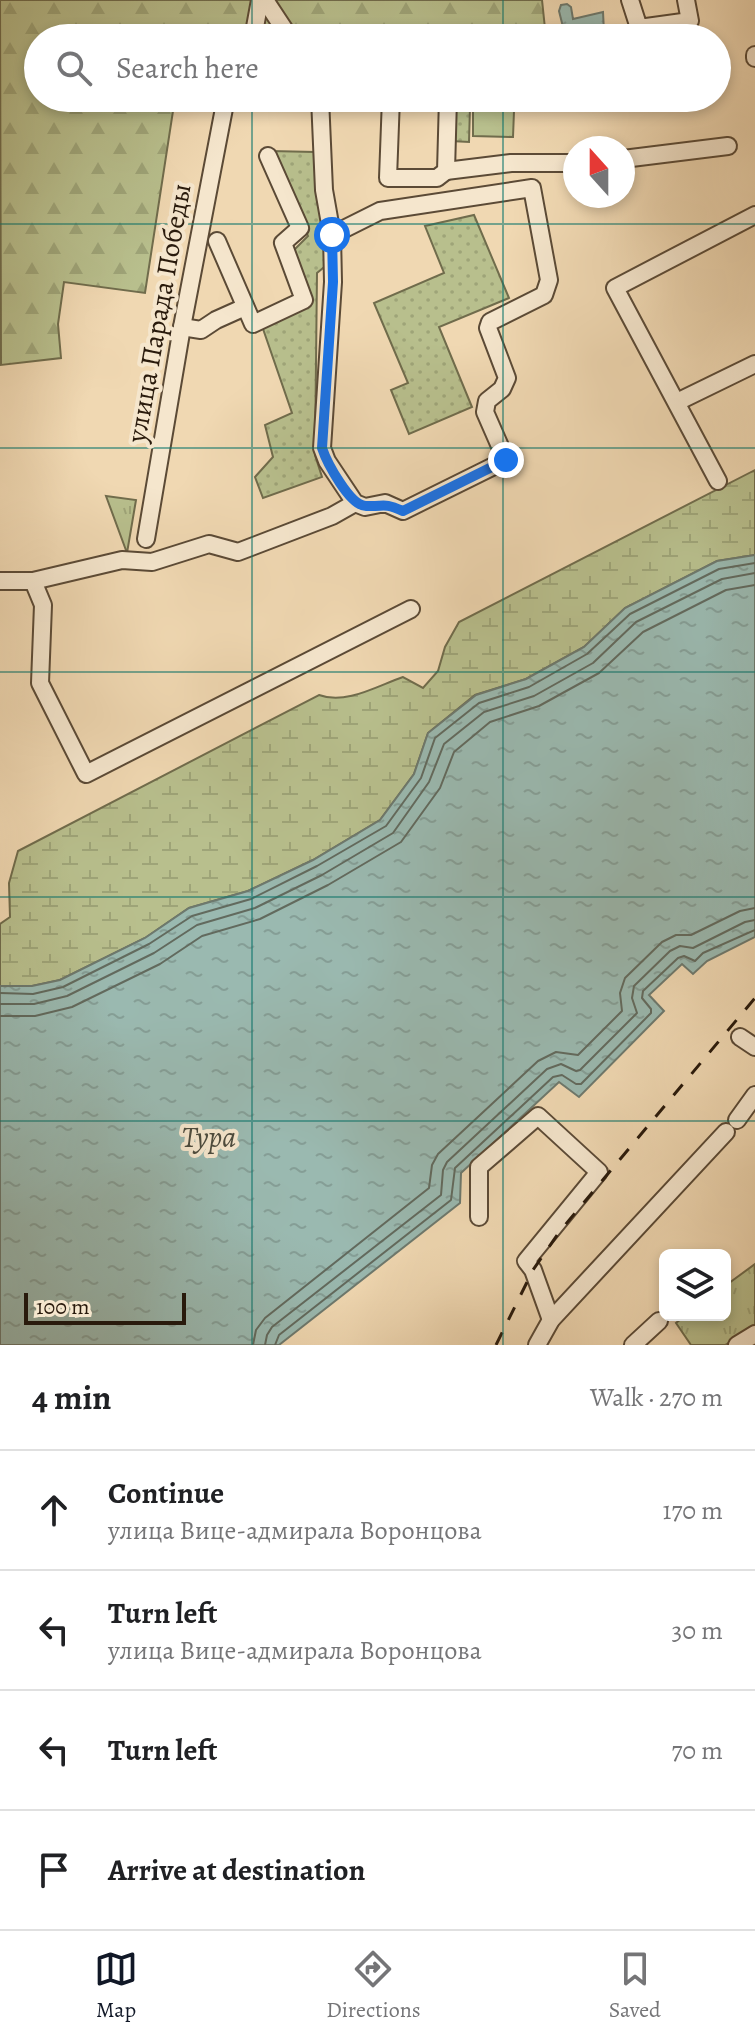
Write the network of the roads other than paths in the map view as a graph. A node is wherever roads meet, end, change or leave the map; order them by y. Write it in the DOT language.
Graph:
graph roads {
  1 [pos="263,0"];
  2 [pos="630,0"];
  3 [pos="686,0"];
  4 [pos="257,24"];
  5 [pos="280,24"];
  6 [pos="638,24"];
  7 [pos="668,24"];
  8 [pos="223,112"];
  9 [pos="321,112"];
  10 [pos="390,112"];
  11 [pos="448,112"];
  12 [pos="728,146"];
  13 [pos="268,156"];
  14 [pos="635,158"];
  15 [pos="563,163"];
  16 [pos="446,171"];
  17 [pos="755,215"];
  18 [pos="332,235"];
  19 [pos="217,241"];
  20 [pos="245,307"];
  21 [pos="182,327"];
  22 [pos="755,364"];
  23 [pos="677,402"];
  24 [pos="718,481"];
  25 [pos="355,503"];
  26 [pos="146,539"];
  27 [pos="0,581"];
  28 [pos="33,581"];
  29 [pos="411,609"];
  30 [pos="740,1037"];
  31 [pos="755,1047"];
  32 [pos="755,1095"];
  33 [pos="479,1217"];
  34 [pos="551,1320"];
  35 [pos="659,1321"];
  36 [pos="755,1334"];
  37 [pos="537,1345"];
  38 [pos="633,1345"];
  39 [pos="737,1345"];
  1 -- 4 [label="street"];
  1 -- 5 [label="street"];
  2 -- 6 [label="street"];
  3 -- 7 [label="street"];
  8 -- 21 [label="street, улица Парада Победы"];
  9 -- 18 [label="street"];
  10 -- 16 [label="street"];
  11 -- 16 [label="street"];
  12 -- 14 [label="street"];
  13 -- 20 [label="street"];
  15 -- 16 [label="street"];
  17 -- 23 [label="street"];
  18 -- 25 [label="street"];
  18 -- 25 [label="street"];
  19 -- 20 [label="street"];
  20 -- 21 [label="street"];
  21 -- 26 [label="street, улица Парада Победы"];
  22 -- 23 [label="street"];
  23 -- 24 [label="street"];
  25 -- 28 [label="street"];
  27 -- 28 [label="street"];
  28 -- 29 [label="street"];
  30 -- 31 [label="street"];
  32 -- 34 [label="street"];
  33 -- 34 [label="street"];
  34 -- 37 [label="street"];
  35 -- 38 [label="street"];
  36 -- 39 [label="street"];
}
